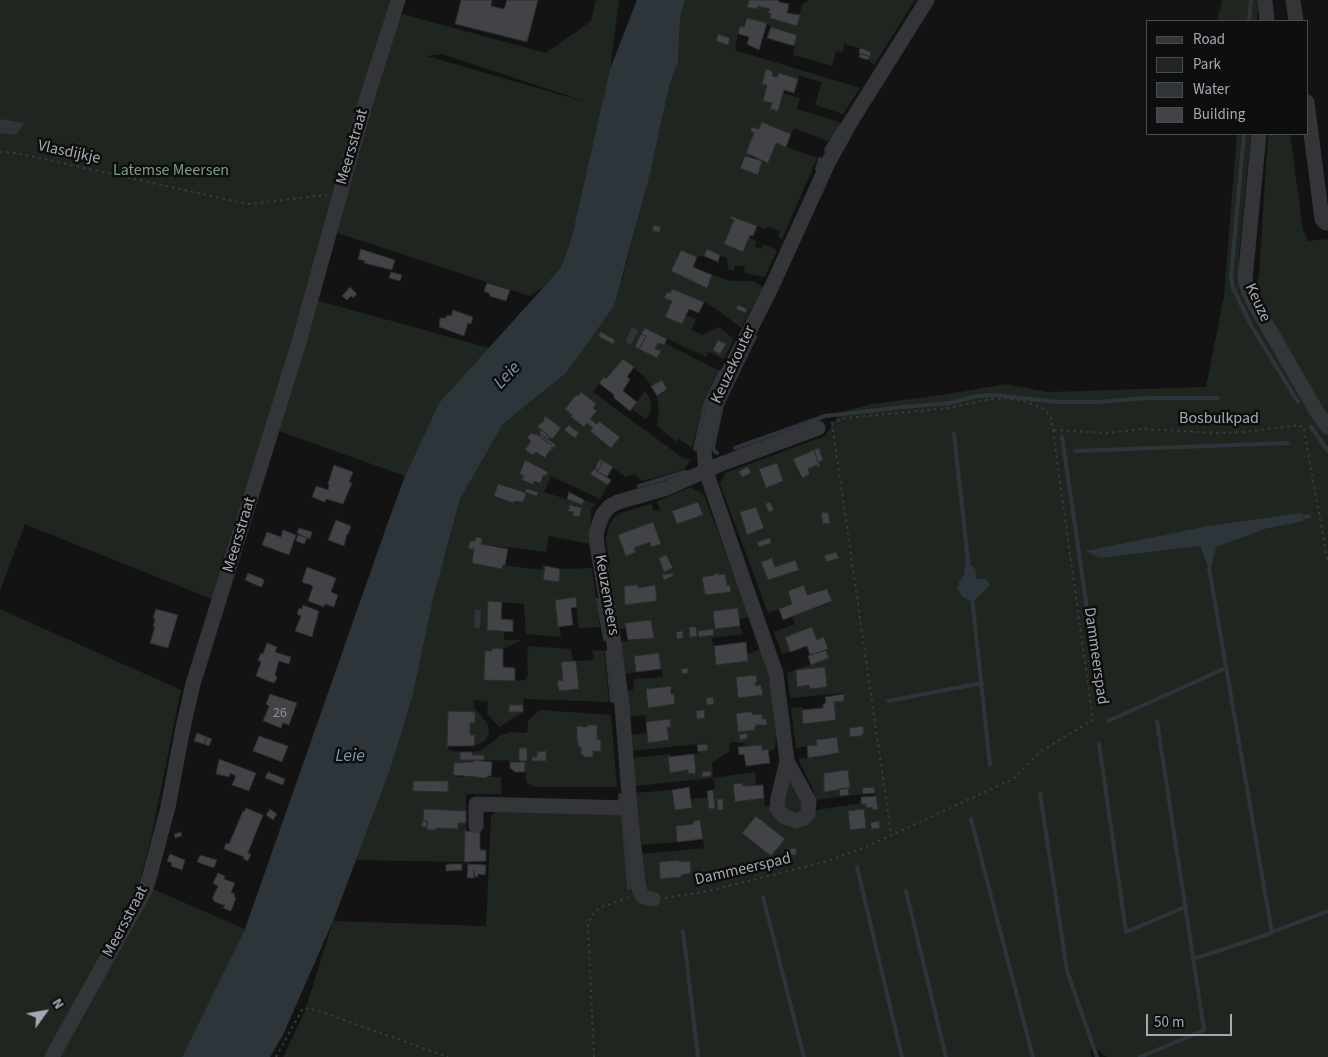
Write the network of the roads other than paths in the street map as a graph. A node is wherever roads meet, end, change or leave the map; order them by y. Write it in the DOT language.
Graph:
graph roads {
  1 [pos="398,0"];
  2 [pos="927,0"];
  3 [pos="1265,0"];
  4 [pos="1294,0"];
  5 [pos="1267,20"];
  6 [pos="1296,20"];
  7 [pos="1308,110"];
  8 [pos="1259,135"];
  9 [pos="1328,222"];
  10 [pos="825,426"];
  11 [pos="1328,427"];
  12 [pos="706,471"];
  13 [pos="787,761"];
  14 [pos="630,808"];
  15 [pos="476,826"];
  16 [pos="653,899"];
  17 [pos="52,1057"];
  1 -- 17 [label="street, Meersstraat"];
  2 -- 12 [label="street, Keuzekouter"];
  3 -- 5 [label="street"];
  4 -- 6 [label="street"];
  7 -- 9 [label="street"];
  8 -- 11 [label="street, Keuze"];
  10 -- 12 [label="street, Keuzemeers"];
  12 -- 13 [label="street, Keuzekouter"];
  12 -- 14 [label="street, Keuzemeers"];
  14 -- 15 [label="street"];
  14 -- 16 [label="street, Keuzemeers"];
}
